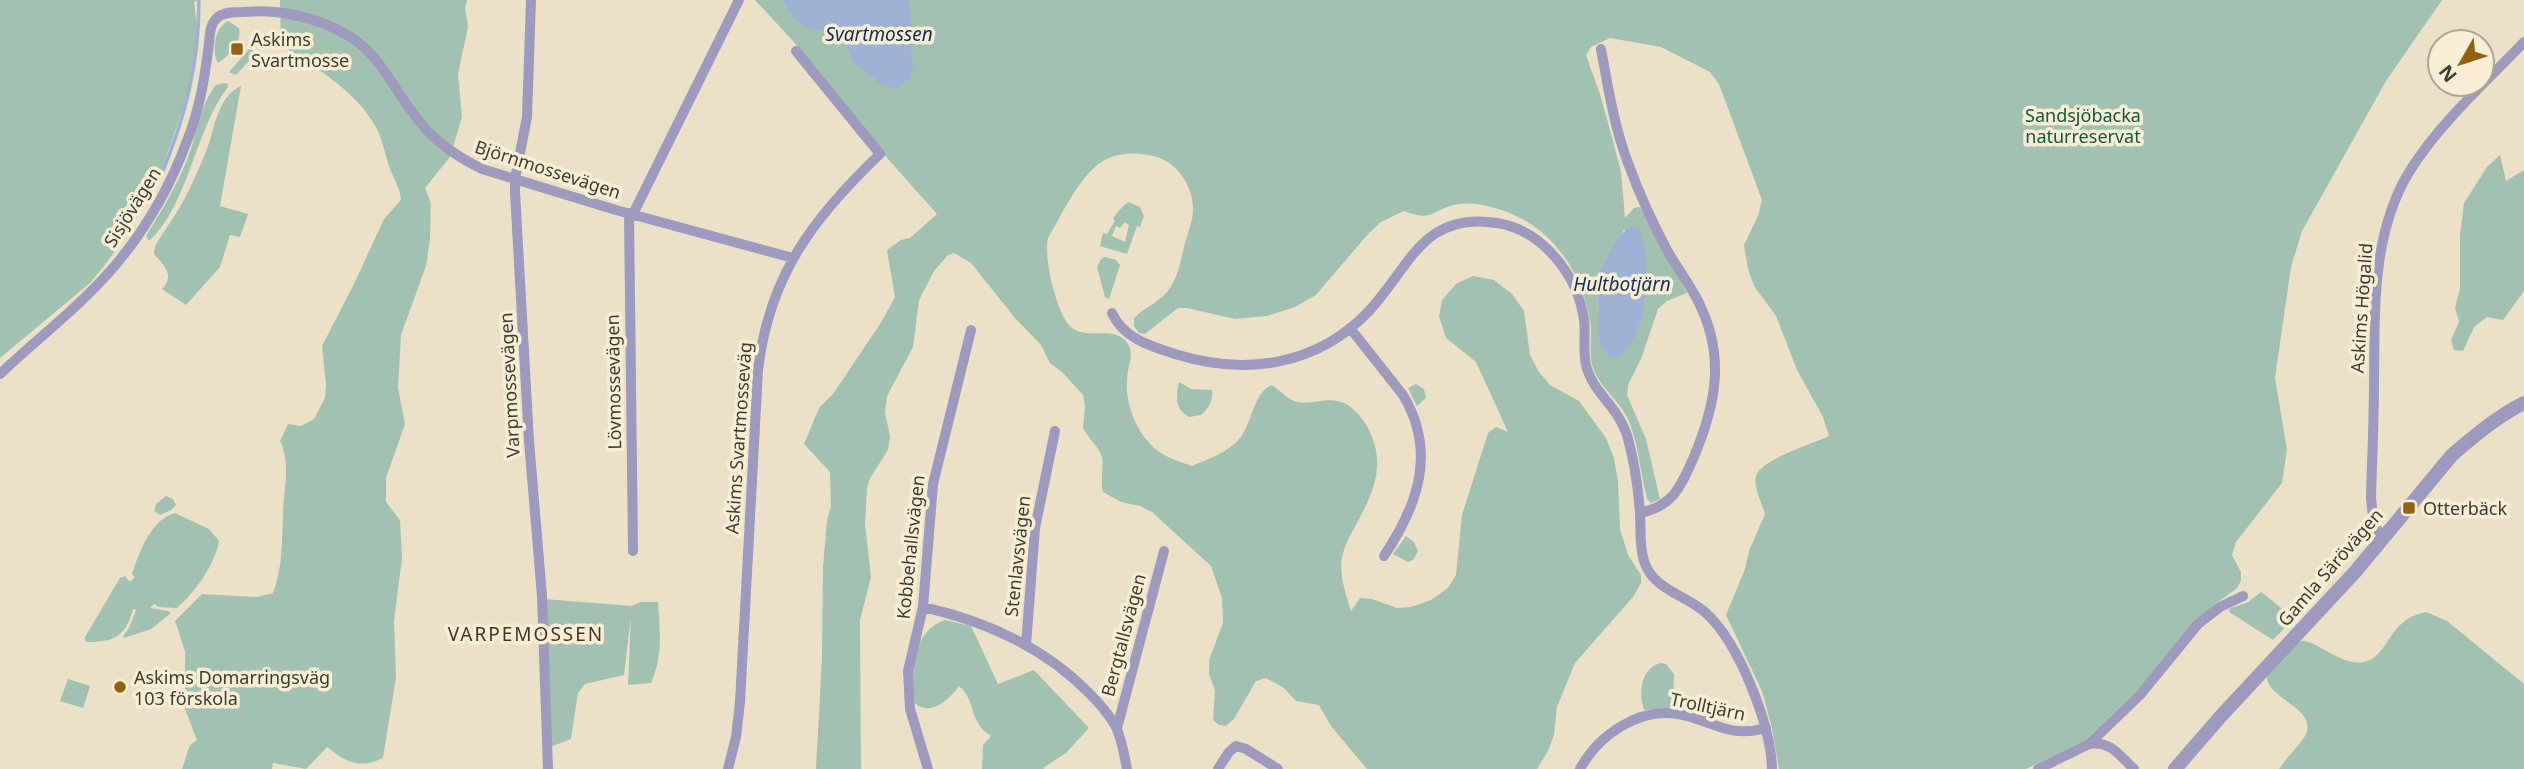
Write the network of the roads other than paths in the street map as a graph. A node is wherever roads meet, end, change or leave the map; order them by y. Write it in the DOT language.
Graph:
graph roads {
  1 [pos="531,0"];
  2 [pos="739,0"];
  3 [pos="220,16"];
  4 [pos="2524,42"];
  5 [pos="1601,49"];
  6 [pos="796,51"];
  7 [pos="515,179"];
  8 [pos="631,214"];
  9 [pos="793,258"];
  10 [pos="1112,313"];
  11 [pos="1350,328"];
  12 [pos="971,330"];
  13 [pos="0,374"];
  14 [pos="2524,403"];
  15 [pos="1055,431"];
  16 [pos="1640,513"];
  17 [pos="2384,537"];
  18 [pos="633,551"];
  19 [pos="1164,551"];
  20 [pos="1384,556"];
  21 [pos="2243,596"];
  22 [pos="923,607"];
  23 [pos="1026,645"];
  24 [pos="1766,728"];
  25 [pos="1116,729"];
  26 [pos="2089,744"];
  27 [pos="548,769"];
  28 [pos="728,769"];
  29 [pos="928,769"];
  30 [pos="1127,769"];
  31 [pos="1218,769"];
  32 [pos="1278,769"];
  33 [pos="1580,769"];
  34 [pos="1772,769"];
  35 [pos="2038,769"];
  36 [pos="2134,769"];
  37 [pos="2175,769"];
  1 -- 7 [label="street, Varpmossevägen"];
  2 -- 8 [label="street, Lövmossevägen"];
  3 -- 7 [label="street, Björnmossevägen"];
  3 -- 13 [label="street, Sisjövägen"];
  4 -- 17 [label="street, Askims Högalid"];
  5 -- 16 [label="street"];
  6 -- 9 [label="street, Askims Svartmosseväg"];
  7 -- 8 [label="street, Björnmossevägen"];
  7 -- 27 [label="street, Varpmossevägen"];
  8 -- 9 [label="street, Björnmossevägen"];
  8 -- 18 [label="street, Lövmossevägen"];
  9 -- 28 [label="street, Askims Svartmosseväg"];
  10 -- 11 [label="street"];
  11 -- 16 [label="street"];
  11 -- 20 [label="street"];
  12 -- 22 [label="street, Kobbehallsvägen"];
  14 -- 17 [label="street, Gamla Särövägen"];
  15 -- 23 [label="street, Stenlavsvägen"];
  16 -- 24 [label="street"];
  17 -- 37 [label="street, Gamla Särövägen"];
  19 -- 25 [label="street, Bergtallsvägen"];
  21 -- 26 [label="street"];
  22 -- 23 [label="street"];
  22 -- 29 [label="street, Kobbehallsvägen"];
  23 -- 25 [label="street"];
  24 -- 33 [label="street, Trolltjärn"];
  24 -- 34 [label="street"];
  25 -- 30 [label="street"];
  26 -- 35 [label="street"];
  26 -- 36 [label="street"];
  31 -- 32 [label="street"];
}
